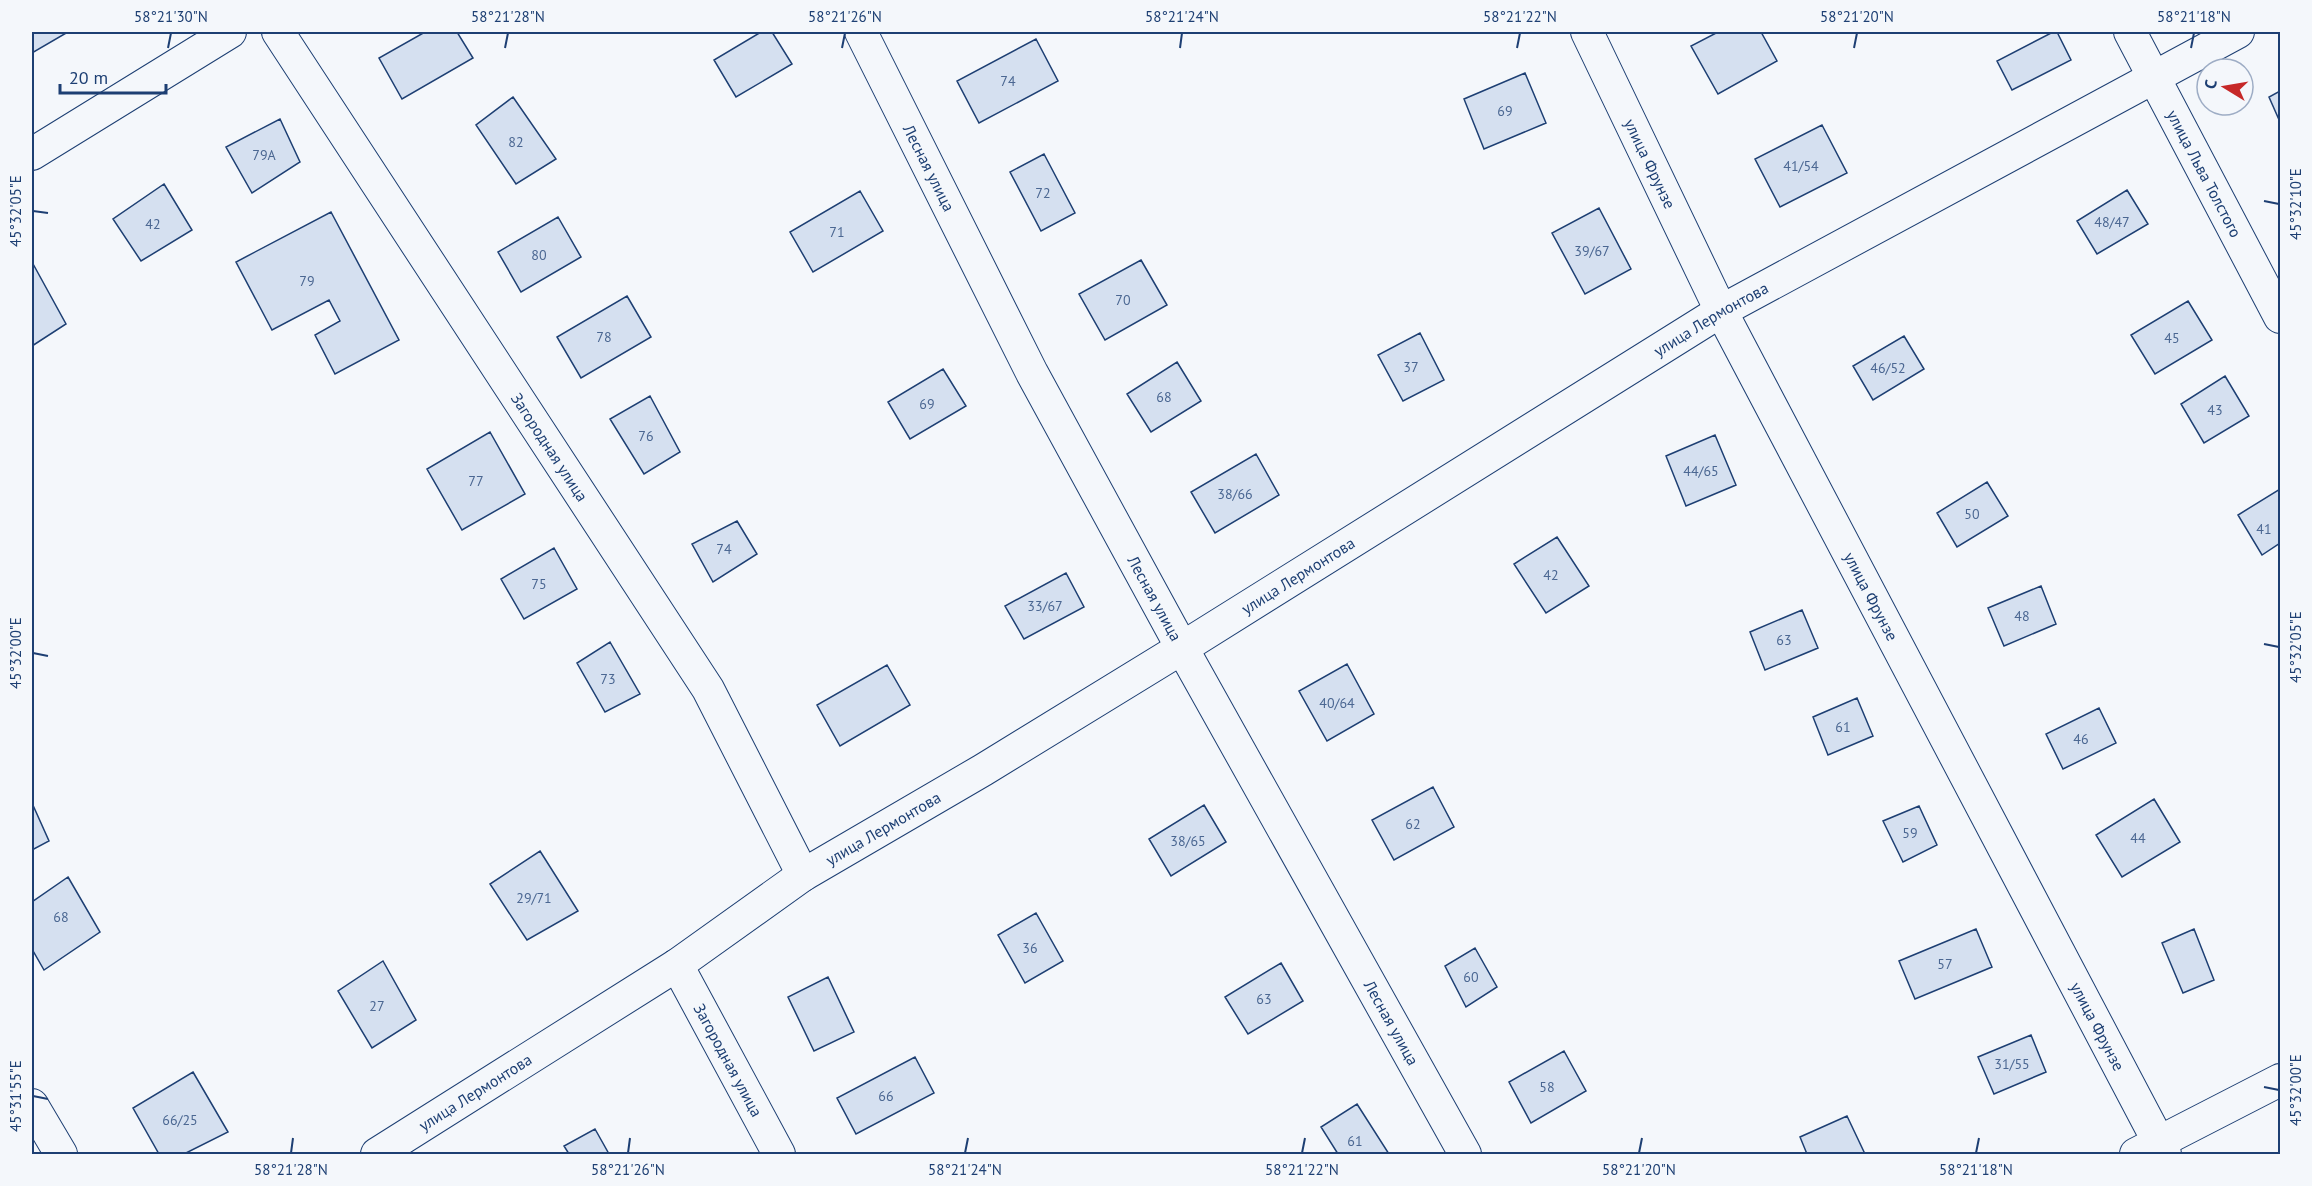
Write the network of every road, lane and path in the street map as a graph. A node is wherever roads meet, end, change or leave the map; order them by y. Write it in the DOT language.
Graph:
graph roads {
  1 [pos="230,32"];
  2 [pos="278,32"];
  3 [pos="861,32"];
  4 [pos="1587,32"];
  5 [pos="2130,32"];
  6 [pos="2238,32"];
  7 [pos="2154,76"];
  8 [pos="32,154"];
  9 [pos="1721,311"];
  10 [pos="2280,317"];
  11 [pos="1182,648"];
  12 [pos="802,875"];
  13 [pos="677,965"];
  14 [pos="2280,1080"];
  15 [pos="32,1105"];
  16 [pos="2153,1151"];
  17 [pos="61,1155"];
  18 [pos="377,1155"];
  19 [pos="779,1155"];
  20 [pos="1465,1155"];
  1 -- 8 [label="street"];
  2 -- 12 [label="street, Загородная улица"];
  3 -- 11 [label="street, Лесная улица"];
  4 -- 9 [label="street, улица Фрунзе"];
  5 -- 7 [label="street, улица Льва Толстого"];
  6 -- 7 [label="street, улица Лермонтова"];
  7 -- 9 [label="street, улица Лермонтова"];
  7 -- 10 [label="street, улица Льва Толстого"];
  9 -- 11 [label="street, улица Лермонтова"];
  9 -- 16 [label="street, улица Фрунзе"];
  11 -- 12 [label="street, улица Лермонтова"];
  11 -- 20 [label="street, Лесная улица"];
  12 -- 13 [label="street, улица Лермонтова"];
  13 -- 18 [label="street, улица Лермонтова"];
  13 -- 19 [label="street, Загородная улица"];
  14 -- 16 [label="street"];
  15 -- 17 [label="street"];
}
